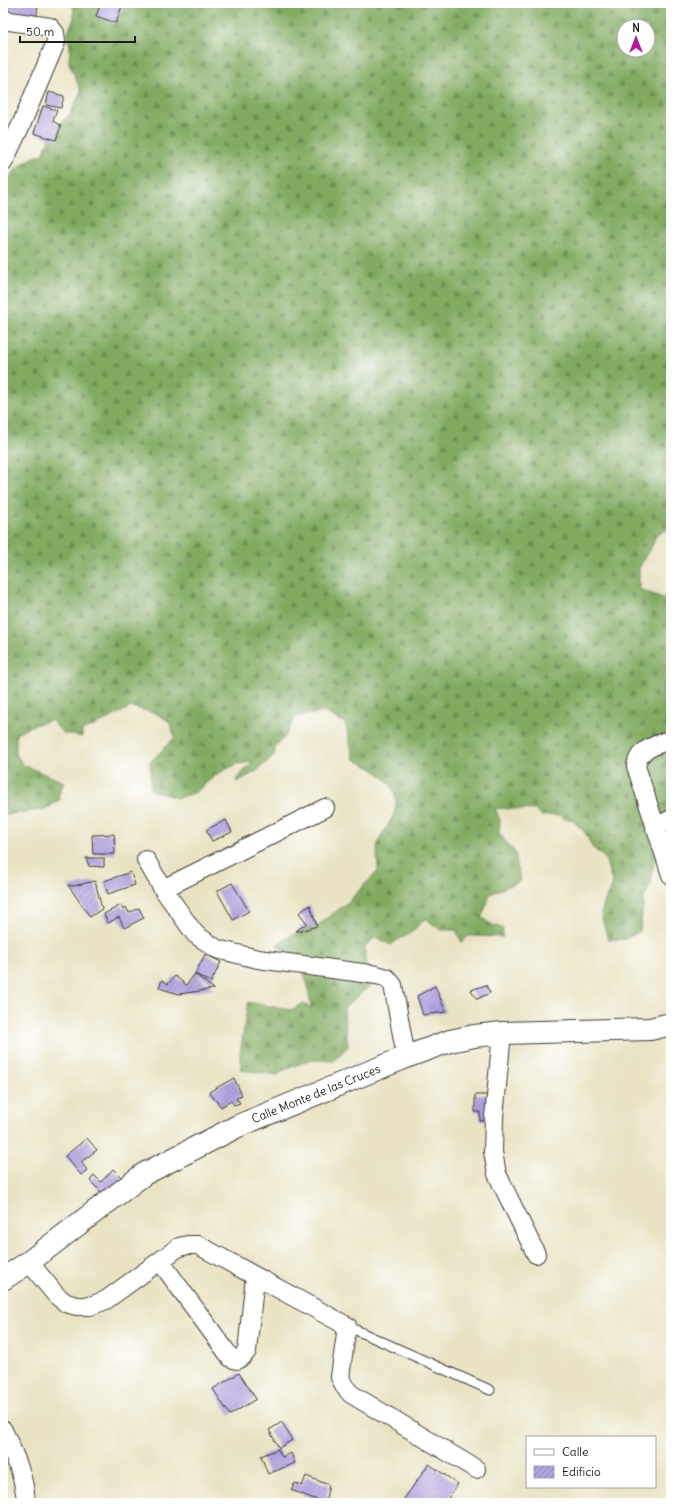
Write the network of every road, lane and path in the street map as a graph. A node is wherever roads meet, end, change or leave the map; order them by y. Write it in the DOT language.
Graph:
graph roads {
  1 [pos="3,20"];
  2 [pos="3,163"];
  3 [pos="671,739"];
  4 [pos="325,808"];
  5 [pos="663,824"];
  6 [pos="146,860"];
  7 [pos="671,875"];
  8 [pos="163,889"];
  9 [pos="671,1024"];
  10 [pos="502,1033"];
  11 [pos="406,1057"];
  12 [pos="536,1254"];
  13 [pos="160,1261"];
  14 [pos="29,1262"];
  15 [pos="255,1278"];
  16 [pos="3,1279"];
  17 [pos="347,1326"];
  18 [pos="490,1390"];
  19 [pos="3,1430"];
  20 [pos="476,1469"];
  21 [pos="26,1503"];
  1 -- 2 [label="street"];
  3 -- 5 [label="street"];
  4 -- 8 [label="street"];
  5 -- 7 [label="street"];
  6 -- 8 [label="street"];
  8 -- 11 [label="street"];
  9 -- 10 [label="street, Calle Monte de las Cruces"];
  10 -- 11 [label="street, Calle Monte de las Cruces"];
  10 -- 12 [label="street"];
  11 -- 14 [label="street, Calle Monte de las Cruces"];
  13 -- 14 [label="street"];
  13 -- 15 [label="street"];
  13 -- 15 [label="street"];
  14 -- 16 [label="street, Calle Monte de las Cruces"];
  15 -- 17 [label="street"];
  17 -- 18 [label="lane"];
  17 -- 20 [label="street"];
  19 -- 21 [label="street"];
}
